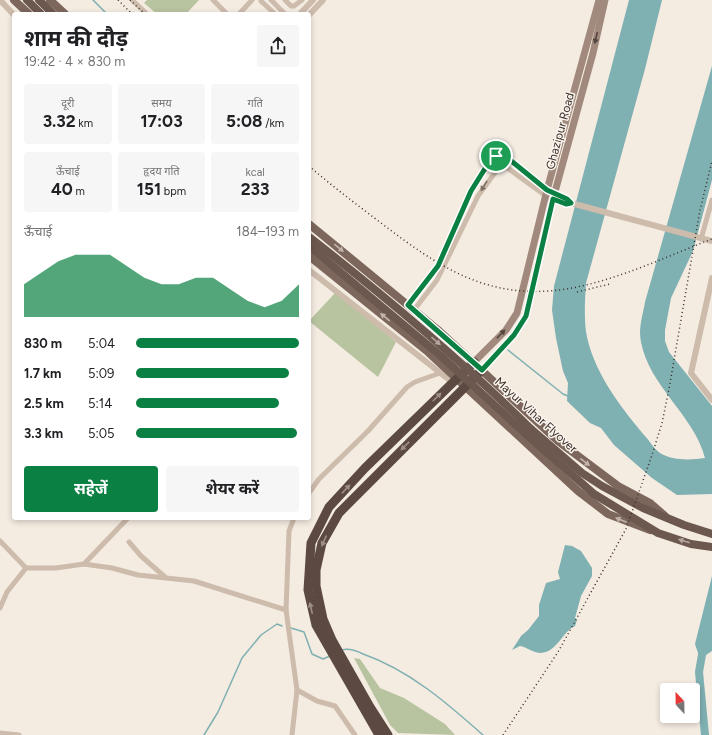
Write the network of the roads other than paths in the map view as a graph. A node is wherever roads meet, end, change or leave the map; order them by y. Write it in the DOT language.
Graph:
graph roads {
  1 [pos="0,0"];
  2 [pos="14,0"];
  3 [pos="27,0"];
  4 [pos="39,0"];
  5 [pos="50,0"];
  6 [pos="132,0"];
  7 [pos="213,0"];
  8 [pos="252,0"];
  9 [pos="271,0"];
  10 [pos="285,0"];
  11 [pos="302,0"];
  12 [pos="313,0"];
  13 [pos="323,0"];
  14 [pos="599,0"];
  15 [pos="605,0"];
  16 [pos="261,1"];
  17 [pos="276,5"];
  18 [pos="26,12"];
  19 [pos="39,12"];
  20 [pos="51,12"];
  21 [pos="63,12"];
  22 [pos="145,12"];
  23 [pos="225,12"];
  24 [pos="241,12"];
  25 [pos="270,12"];
  26 [pos="272,12"];
  27 [pos="284,12"];
  28 [pos="302,12"];
  29 [pos="12,13"];
  30 [pos="311,13"];
  31 [pos="499,155"];
  32 [pos="503,166"];
  33 [pos="546,193"];
  34 [pos="555,198"];
  35 [pos="712,200"];
  36 [pos="311,226"];
  37 [pos="712,235"];
  38 [pos="311,238"];
  39 [pos="700,238"];
  40 [pos="712,241"];
  41 [pos="311,248"];
  42 [pos="311,258"];
  43 [pos="311,272"];
  44 [pos="712,278"];
  45 [pos="411,307"];
  46 [pos="474,362"];
  47 [pos="482,370"];
  48 [pos="440,373"];
  49 [pos="454,380"];
  50 [pos="465,387"];
  51 [pos="513,398"];
  52 [pos="712,400"];
  53 [pos="498,416"];
  54 [pos="311,491"];
  55 [pos="666,517"];
  56 [pos="126,520"];
  57 [pos="293,520"];
  58 [pos="658,533"];
  59 [pos="711,533"];
  60 [pos="0,541"];
  61 [pos="129,542"];
  62 [pos="712,547"];
  63 [pos="84,564"];
  64 [pos="26,568"];
  65 [pos="165,577"];
  66 [pos="0,608"];
  67 [pos="286,610"];
  68 [pos="329,642"];
  69 [pos="342,665"];
  70 [pos="297,690"];
  71 [pos="0,733"];
  72 [pos="19,735"];
  73 [pos="292,735"];
  74 [pos="355,735"];
  75 [pos="379,735"];
  76 [pos="388,735"];
  1 -- 29 [label="street"];
  2 -- 18 [label="main road"];
  3 -- 19 [label="highway"];
  4 -- 20 [label="highway"];
  5 -- 21 [label="main road"];
  6 -- 22 [label="street"];
  7 -- 23 [label="street"];
  8 -- 24 [label="street"];
  9 -- 17 [label="street"];
  10 -- 11 [label="street"];
  12 -- 28 [label="street"];
  13 -- 30 [label="street"];
  14 -- 33 [label="main road, Ghazipur Road"];
  15 -- 34 [label="main road, Ghazipur Road, one-way"];
  16 -- 25 [label="street"];
  17 -- 26 [label="street"];
  17 -- 27 [label="street"];
  31 -- 32 [label="street"];
  31 -- 33 [label="street"];
  31 -- 45 [label="street"];
  32 -- 33 [label="street"];
  32 -- 45 [label="street, one-way"];
  33 -- 34 [label="street"];
  46 -- 33 [label="main road, Ghazipur Road, one-way"];
  34 -- 39 [label="street"];
  34 -- 47 [label="main road, Ghazipur Road"];
  35 -- 39 [label="street"];
  36 -- 45 [label="main road, one-way"];
  37 -- 39 [label="street"];
  38 -- 55 [label="highway, Mayur Vihar Flyover, one-way, bridge"];
  39 -- 40 [label="street"];
  41 -- 58 [label="highway, Mayur Vihar Flyover, bridge"];
  49 -- 42 [label="main road, one-way"];
  43 -- 48 [label="street"];
  44 -- 52 [label="street"];
  45 -- 46 [label="main road"];
  46 -- 47 [label="main road"];
  46 -- 49 [label="highway"];
  47 -- 50 [label="highway"];
  47 -- 51 [label="main road"];
  48 -- 49 [label="street"];
  48 -- 54 [label="street"];
  49 -- 50 [label="main road"];
  68 -- 49 [label="highway, one-way"];
  50 -- 53 [label="main road"];
  50 -- 68 [label="highway, one-way"];
  51 -- 53 [label="main road"];
  51 -- 55 [label="main road, one-way"];
  58 -- 53 [label="main road, one-way"];
  55 -- 59 [label="highway, Mayur Vihar Flyover"];
  56 -- 63 [label="street"];
  57 -- 67 [label="street"];
  62 -- 58 [label="highway, Mayur Vihar Flyover, one-way"];
  60 -- 64 [label="street"];
  61 -- 65 [label="street"];
  63 -- 64 [label="street"];
  63 -- 65 [label="street"];
  64 -- 66 [label="street"];
  65 -- 67 [label="street"];
  67 -- 70 [label="street"];
  68 -- 69 [label="highway"];
  69 -- 75 [label="highway"];
  69 -- 76 [label="highway"];
  70 -- 73 [label="street"];
  70 -- 74 [label="street"];
  71 -- 72 [label="street"];
}
